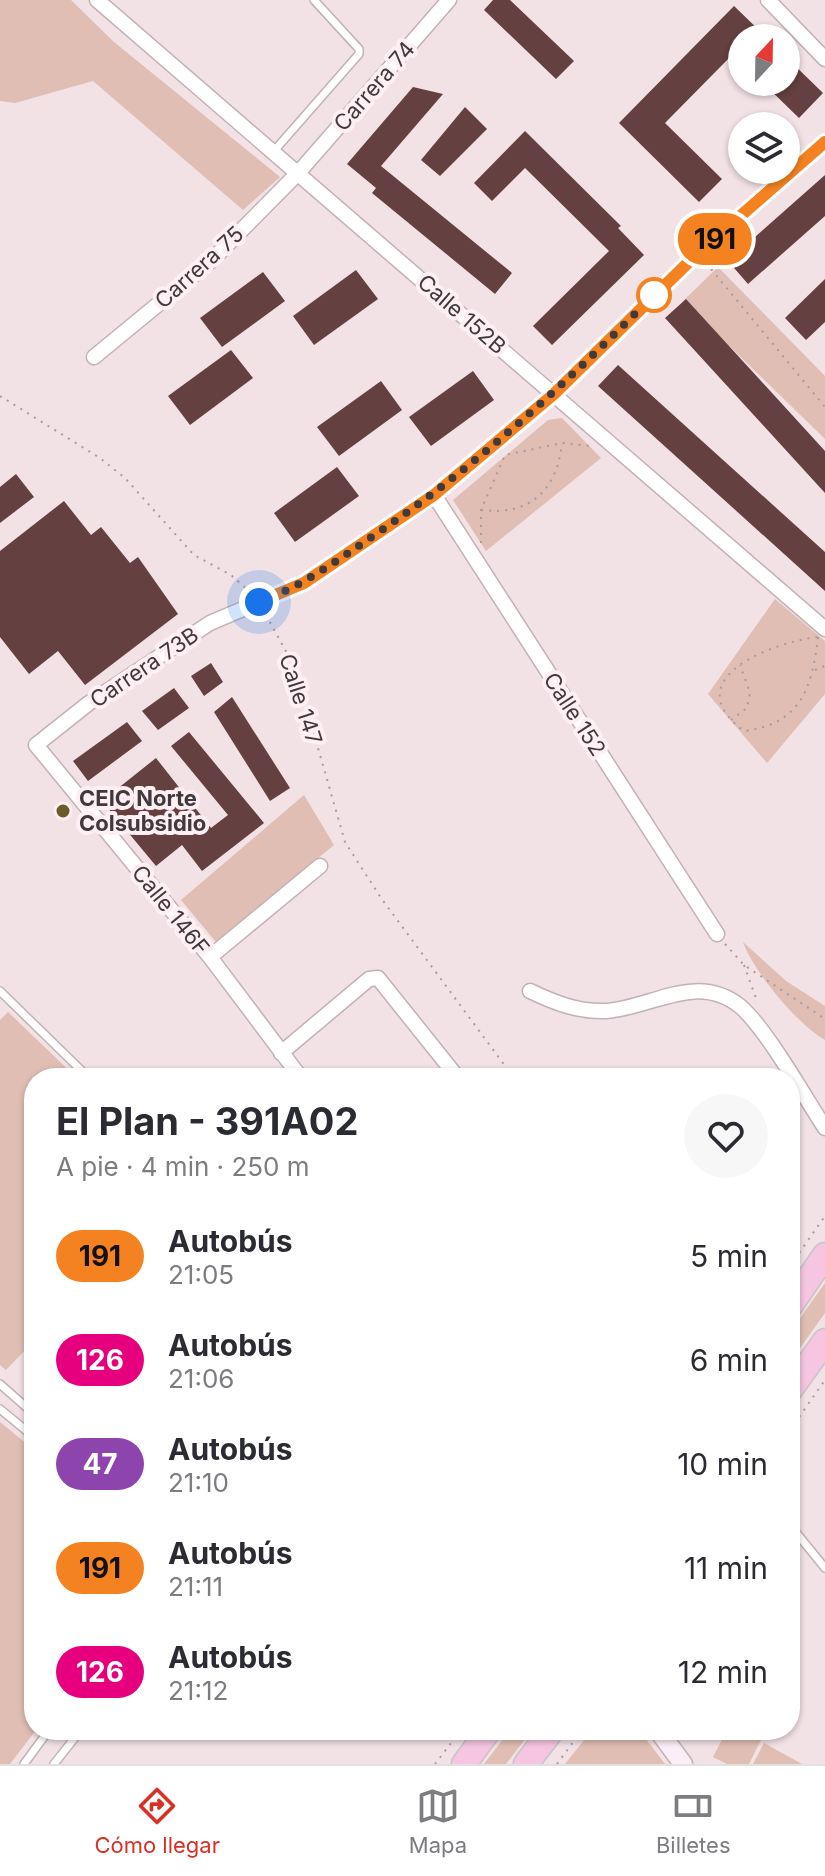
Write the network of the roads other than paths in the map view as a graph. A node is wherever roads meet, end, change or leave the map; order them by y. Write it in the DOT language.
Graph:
graph roads {
  1 [pos="97,0"];
  2 [pos="314,0"];
  3 [pos="449,0"];
  4 [pos="768,0"];
  5 [pos="825,59"];
  6 [pos="825,142"];
  7 [pos="274,151"];
  8 [pos="299,172"];
  9 [pos="94,357"];
  10 [pos="554,394"];
  11 [pos="434,495"];
  12 [pos="825,629"];
  13 [pos="36,745"];
  14 [pos="320,866"];
  15 [pos="717,934"];
  16 [pos="210,957"];
  17 [pos="0,991"];
  18 [pos="530,991"];
  19 [pos="281,1053"];
  20 [pos="79,1068"];
  21 [pos="289,1068"];
  22 [pos="450,1068"];
  23 [pos="785,1068"];
  24 [pos="800,1091"];
  25 [pos="825,1128"];
  26 [pos="825,1255"];
  27 [pos="800,1291"];
  28 [pos="825,1341"];
  29 [pos="800,1376"];
  30 [pos="1,1389"];
  31 [pos="24,1406"];
  32 [pos="0,1409"];
  33 [pos="24,1429"];
  34 [pos="800,1537"];
  35 [pos="825,1568"];
  36 [pos="42,1740"];
  37 [pos="73,1740"];
  38 [pos="482,1740"];
  39 [pos="544,1740"];
  40 [pos="665,1740"];
  41 [pos="24,1764"];
  42 [pos="54,1764"];
  43 [pos="464,1764"];
  44 [pos="526,1764"];
  45 [pos="683,1764"];
  1 -- 7 [label="street, Calle 152B"];
  2 -- 7 [label="lane"];
  3 -- 8 [label="street, Carrera 74"];
  4 -- 5 [label="street"];
  6 -- 10 [label="street, Carrera 73B"];
  7 -- 8 [label="street, Calle 152B"];
  8 -- 9 [label="street, Carrera 75"];
  8 -- 10 [label="street, Calle 152B"];
  10 -- 11 [label="street, Carrera 73B"];
  10 -- 12 [label="street, Calle 152B"];
  11 -- 13 [label="street, Carrera 73B"];
  11 -- 15 [label="street, Calle 152"];
  13 -- 16 [label="street, Calle 146F"];
  14 -- 16 [label="street"];
  16 -- 19 [label="street, Calle 146F"];
  17 -- 20 [label="lane"];
  18 -- 23 [label="street"];
  19 -- 21 [label="street, Calle 146F"];
  19 -- 22 [label="street"];
  24 -- 25 [label="street"];
  26 -- 27 [label="highway"];
  28 -- 29 [label="highway"];
  30 -- 31 [label="lane"];
  32 -- 33 [label="lane"];
  34 -- 35 [label="lane"];
  36 -- 41 [label="lane"];
  37 -- 42 [label="lane"];
  38 -- 43 [label="highway"];
  39 -- 44 [label="highway"];
  40 -- 45 [label="main road"];
}
